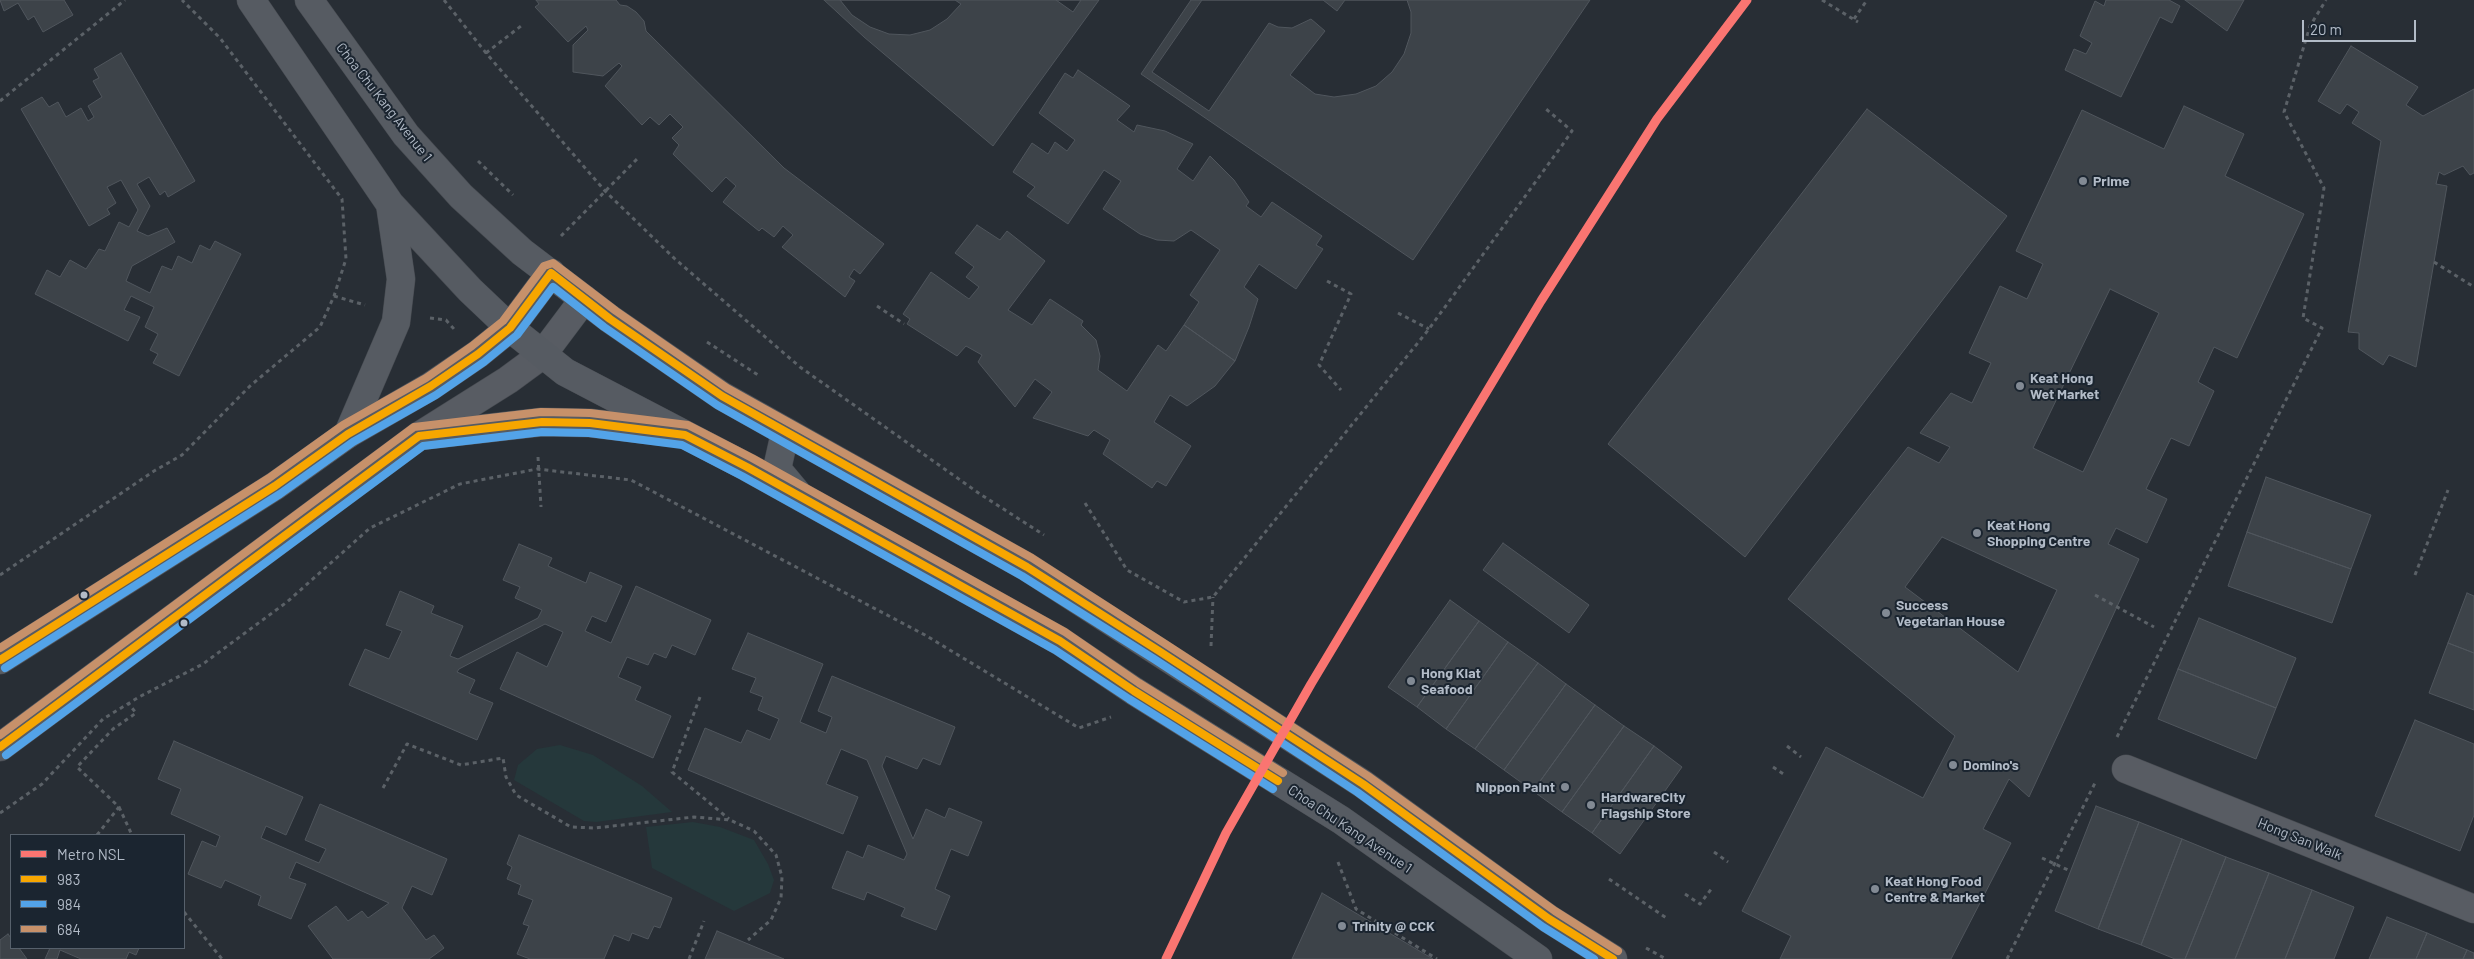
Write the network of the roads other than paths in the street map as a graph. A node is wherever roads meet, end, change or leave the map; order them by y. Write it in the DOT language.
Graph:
graph roads {
  1 [pos="252,0"];
  2 [pos="309,0"];
  3 [pos="390,204"];
  4 [pos="551,273"];
  5 [pos="584,299"];
  6 [pos="510,328"];
  7 [pos="542,355"];
  8 [pos="785,433"];
  9 [pos="348,434"];
  10 [pos="685,435"];
  11 [pos="419,436"];
  12 [pos="799,496"];
  13 [pos="0,660"];
  14 [pos="0,747"];
  15 [pos="2126,769"];
  16 [pos="2474,909"];
  17 [pos="1538,959"];
  18 [pos="1613,959"];
  1 -- 3 [label="street, Choa Chu Kang Avenue 1"];
  2 -- 4 [label="street, Choa Chu Kang Avenue 1"];
  3 -- 6 [label="street, Choa Chu Kang Avenue 1"];
  3 -- 9 [label="street"];
  4 -- 5 [label="street, Choa Chu Kang Avenue 1"];
  4 -- 6 [label="street"];
  5 -- 7 [label="street"];
  5 -- 8 [label="street, Choa Chu Kang Avenue 1"];
  6 -- 7 [label="street, Choa Chu Kang Avenue 1"];
  6 -- 9 [label="street"];
  7 -- 10 [label="street, Choa Chu Kang Avenue 1"];
  7 -- 11 [label="street"];
  8 -- 12 [label="street"];
  8 -- 18 [label="street, Choa Chu Kang Avenue 1"];
  9 -- 13 [label="street"];
  10 -- 11 [label="street"];
  10 -- 12 [label="street, Choa Chu Kang Avenue 1"];
  11 -- 14 [label="street"];
  12 -- 17 [label="street, Choa Chu Kang Avenue 1"];
  15 -- 16 [label="street, Hong San Walk"];
}
